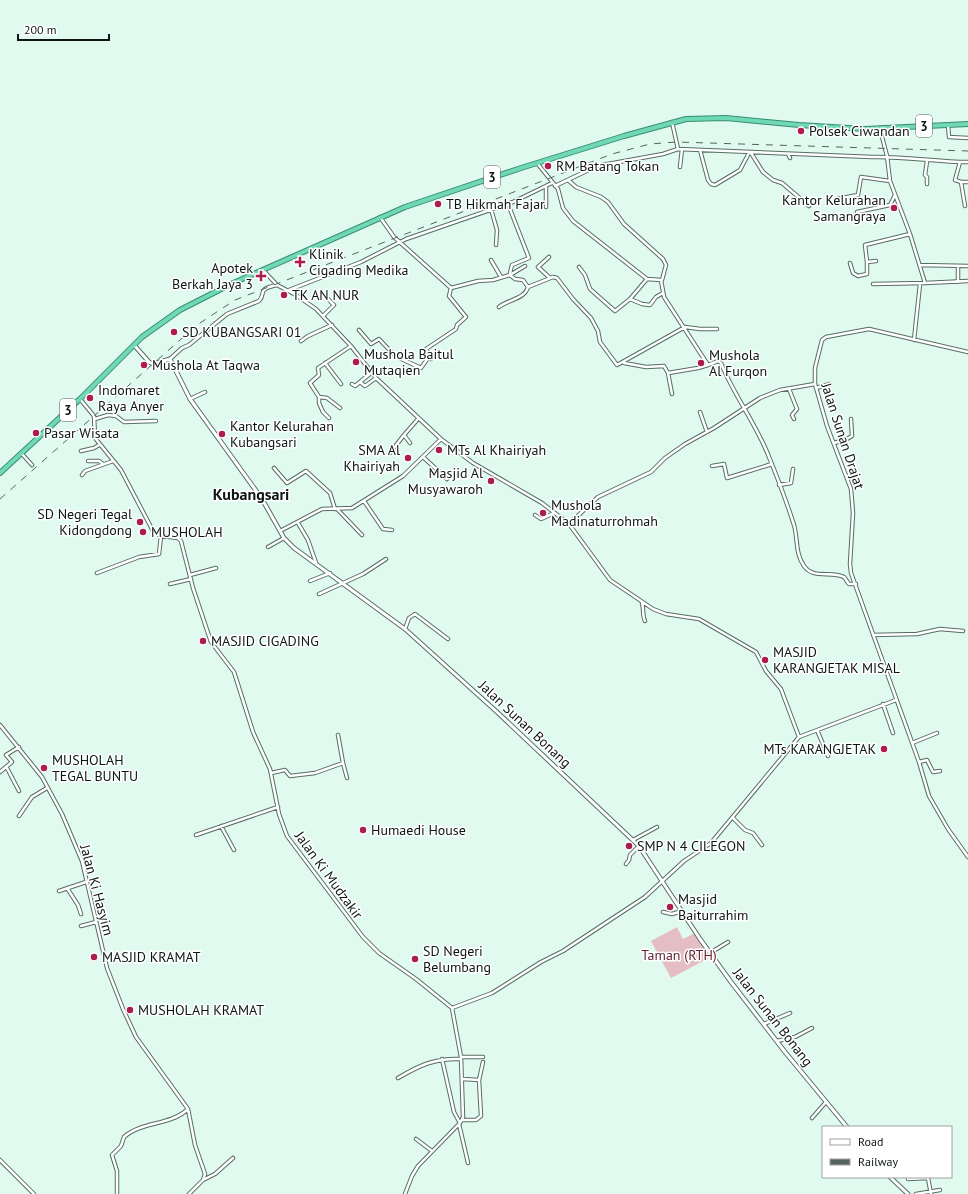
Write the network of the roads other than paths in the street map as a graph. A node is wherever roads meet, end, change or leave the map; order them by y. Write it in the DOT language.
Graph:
graph roads {
  1 [pos="672,122"];
  2 [pos="968,124"];
  3 [pos="948,125"];
  4 [pos="880,129"];
  5 [pos="968,138"];
  6 [pos="678,149"];
  7 [pos="682,150"];
  8 [pos="700,150"];
  9 [pos="750,153"];
  10 [pos="788,154"];
  11 [pos="887,156"];
  12 [pos="790,158"];
  13 [pos="927,161"];
  14 [pos="960,162"];
  15 [pos="968,162"];
  16 [pos="537,163"];
  17 [pos="680,167"];
  18 [pos="568,180"];
  19 [pos="890,181"];
  20 [pos="961,182"];
  21 [pos="968,182"];
  22 [pos="552,183"];
  23 [pos="927,184"];
  24 [pos="546,186"];
  25 [pos="555,186"];
  26 [pos="895,194"];
  27 [pos="837,199"];
  28 [pos="508,204"];
  29 [pos="546,206"];
  30 [pos="809,206"];
  31 [pos="965,206"];
  32 [pos="491,210"];
  33 [pos="857,212"];
  34 [pos="380,217"];
  35 [pos="910,234"];
  36 [pos="399,242"];
  37 [pos="496,245"];
  38 [pos="549,257"];
  39 [pos="491,260"];
  40 [pos="876,261"];
  41 [pos="866,262"];
  42 [pos="850,263"];
  43 [pos="920,265"];
  44 [pos="525,266"];
  45 [pos="579,266"];
  46 [pos="958,266"];
  47 [pos="968,266"];
  48 [pos="264,270"];
  49 [pos="510,274"];
  50 [pos="501,277"];
  51 [pos="550,278"];
  52 [pos="647,279"];
  53 [pos="662,280"];
  54 [pos="968,281"];
  55 [pos="958,282"];
  56 [pos="925,283"];
  57 [pos="873,284"];
  58 [pos="920,284"];
  59 [pos="277,285"];
  60 [pos="528,286"];
  61 [pos="451,288"];
  62 [pos="289,290"];
  63 [pos="664,293"];
  64 [pos="326,298"];
  65 [pos="630,299"];
  66 [pos="499,307"];
  67 [pos="323,316"];
  68 [pos="332,325"];
  69 [pos="685,327"];
  70 [pos="717,329"];
  71 [pos="359,330"];
  72 [pos="914,340"];
  73 [pos="301,342"];
  74 [pos="134,345"];
  75 [pos="351,346"];
  76 [pos="968,352"];
  77 [pos="170,359"];
  78 [pos="325,363"];
  79 [pos="624,363"];
  80 [pos="708,365"];
  81 [pos="371,373"];
  82 [pos="668,373"];
  83 [pos="376,378"];
  84 [pos="360,382"];
  85 [pos="341,384"];
  86 [pos="352,384"];
  87 [pos="815,384"];
  88 [pos="830,384"];
  89 [pos="816,388"];
  90 [pos="789,389"];
  91 [pos="205,392"];
  92 [pos="672,394"];
  93 [pos="319,397"];
  94 [pos="80,399"];
  95 [pos="190,400"];
  96 [pos="744,407"];
  97 [pos="340,408"];
  98 [pos="700,412"];
  99 [pos="329,418"];
  100 [pos="95,419"];
  101 [pos="418,419"];
  102 [pos="794,419"];
  103 [pos="850,419"];
  104 [pos="156,421"];
  105 [pos="707,432"];
  106 [pos="404,435"];
  107 [pos="441,439"];
  108 [pos="834,443"];
  109 [pos="410,444"];
  110 [pos="99,445"];
  111 [pos="81,451"];
  112 [pos="390,453"];
  113 [pos="22,454"];
  114 [pos="423,457"];
  115 [pos="88,461"];
  116 [pos="114,461"];
  117 [pos="104,464"];
  118 [pos="772,464"];
  119 [pos="32,465"];
  120 [pos="712,466"];
  121 [pos="274,468"];
  122 [pos="793,469"];
  123 [pos="0,473"];
  124 [pos="82,475"];
  125 [pos="447,479"];
  126 [pos="779,485"];
  127 [pos="364,501"];
  128 [pos="336,509"];
  129 [pos="554,513"];
  130 [pos="535,515"];
  131 [pos="298,523"];
  132 [pos="569,524"];
  133 [pos="392,530"];
  134 [pos="280,531"];
  135 [pos="362,535"];
  136 [pos="161,536"];
  137 [pos="284,538"];
  138 [pos="268,547"];
  139 [pos="386,558"];
  140 [pos="316,563"];
  141 [pos="216,568"];
  142 [pos="97,573"];
  143 [pos="330,573"];
  144 [pos="191,577"];
  145 [pos="310,581"];
  146 [pos="342,583"];
  147 [pos="170,584"];
  148 [pos="856,584"];
  149 [pos="319,594"];
  150 [pos="642,602"];
  151 [pos="645,621"];
  152 [pos="405,629"];
  153 [pos="963,631"];
  154 [pos="873,634"];
  155 [pos="448,639"];
  156 [pos="896,700"];
  157 [pos="883,704"];
  158 [pos="0,725"];
  159 [pos="817,730"];
  160 [pos="893,733"];
  161 [pos="937,733"];
  162 [pos="338,735"];
  163 [pos="799,737"];
  164 [pos="912,743"];
  165 [pos="19,747"];
  166 [pos="828,756"];
  167 [pos="919,762"];
  168 [pos="343,763"];
  169 [pos="7,768"];
  170 [pos="940,771"];
  171 [pos="0,772"];
  172 [pos="271,774"];
  173 [pos="347,778"];
  174 [pos="47,788"];
  175 [pos="19,791"];
  176 [pos="278,807"];
  177 [pos="19,816"];
  178 [pos="733,818"];
  179 [pos="221,826"];
  180 [pos="657,827"];
  181 [pos="196,835"];
  182 [pos="633,840"];
  183 [pos="762,845"];
  184 [pos="639,846"];
  185 [pos="234,850"];
  186 [pos="968,858"];
  187 [pos="626,864"];
  188 [pos="663,881"];
  189 [pos="86,882"];
  190 [pos="67,888"];
  191 [pos="59,891"];
  192 [pos="682,911"];
  193 [pos="663,912"];
  194 [pos="81,914"];
  195 [pos="96,922"];
  196 [pos="81,926"];
  197 [pos="728,942"];
  198 [pos="710,953"];
  199 [pos="452,1008"];
  200 [pos="790,1013"];
  201 [pos="764,1024"];
  202 [pos="812,1028"];
  203 [pos="777,1042"];
  204 [pos="483,1056"];
  205 [pos="461,1058"];
  206 [pos="442,1059"];
  207 [pos="483,1062"];
  208 [pos="398,1078"];
  209 [pos="463,1079"];
  210 [pos="479,1080"];
  211 [pos="826,1102"];
  212 [pos="188,1109"];
  213 [pos="812,1118"];
  214 [pos="460,1122"];
  215 [pos="846,1126"];
  216 [pos="416,1139"];
  217 [pos="432,1151"];
  218 [pos="233,1158"];
  219 [pos="0,1160"];
  220 [pos="468,1162"];
  221 [pos="891,1178"];
  222 [pos="908,1179"];
  223 [pos="203,1180"];
  224 [pos="940,1190"];
  225 [pos="931,1193"];
  226 [pos="34,1194"];
  227 [pos="117,1194"];
  228 [pos="189,1194"];
  229 [pos="405,1194"];
  230 [pos="908,1194"];
  231 [pos="916,1194"];
  1 -- 4 [label="highway, 3"];
  1 -- 6 [label="street"];
  1 -- 16 [label="highway, 3"];
  2 -- 3 [label="highway, 3"];
  3 -- 4 [label="highway, 3"];
  3 -- 5 [label="street"];
  4 -- 11 [label="street"];
  6 -- 7 [label="street"];
  6 -- 18 [label="street"];
  7 -- 8 [label="street"];
  7 -- 17 [label="street"];
  8 -- 9 [label="street"];
  8 -- 9 [label="street"];
  9 -- 10 [label="street"];
  9 -- 30 [label="street"];
  10 -- 11 [label="street"];
  10 -- 12 [label="street"];
  11 -- 13 [label="street"];
  11 -- 19 [label="street"];
  13 -- 14 [label="street"];
  13 -- 23 [label="street"];
  14 -- 15 [label="street"];
  14 -- 20 [label="street"];
  16 -- 22 [label="street"];
  16 -- 34 [label="highway, 3"];
  18 -- 25 [label="street"];
  18 -- 53 [label="street"];
  19 -- 26 [label="street"];
  19 -- 27 [label="street"];
  20 -- 21 [label="street"];
  20 -- 31 [label="street"];
  22 -- 24 [label="street"];
  22 -- 25 [label="street"];
  24 -- 28 [label="street"];
  24 -- 29 [label="street"];
  25 -- 52 [label="street"];
  26 -- 33 [label="street"];
  26 -- 35 [label="street"];
  28 -- 32 [label="street"];
  28 -- 49 [label="street"];
  32 -- 36 [label="street"];
  32 -- 37 [label="street"];
  34 -- 36 [label="street"];
  34 -- 48 [label="highway, 3"];
  35 -- 41 [label="street"];
  35 -- 43 [label="street"];
  36 -- 61 [label="street"];
  36 -- 62 [label="street"];
  38 -- 51 [label="street"];
  39 -- 50 [label="street"];
  40 -- 41 [label="street"];
  41 -- 42 [label="street"];
  43 -- 46 [label="street"];
  43 -- 56 [label="street"];
  44 -- 49 [label="street"];
  45 -- 65 [label="street"];
  46 -- 47 [label="street"];
  46 -- 55 [label="street"];
  48 -- 59 [label="street"];
  48 -- 74 [label="highway, 3"];
  49 -- 50 [label="street"];
  49 -- 60 [label="street"];
  50 -- 61 [label="street"];
  51 -- 60 [label="street"];
  51 -- 79 [label="street"];
  52 -- 53 [label="street"];
  52 -- 65 [label="street"];
  53 -- 63 [label="street"];
  54 -- 55 [label="street"];
  55 -- 56 [label="street"];
  56 -- 58 [label="street"];
  57 -- 58 [label="street"];
  58 -- 72 [label="street"];
  59 -- 62 [label="street"];
  59 -- 77 [label="street"];
  60 -- 66 [label="street"];
  61 -- 71 [label="street"];
  62 -- 67 [label="street"];
  63 -- 65 [label="street"];
  63 -- 69 [label="street"];
  64 -- 67 [label="street"];
  67 -- 68 [label="street"];
  68 -- 73 [label="street"];
  68 -- 75 [label="street"];
  69 -- 70 [label="street"];
  69 -- 79 [label="street"];
  69 -- 80 [label="street"];
  72 -- 76 [label="street, Jalan Sunan Drajat"];
  72 -- 87 [label="street, Jalan Sunan Drajat"];
  74 -- 77 [label="street"];
  74 -- 94 [label="highway, 3"];
  75 -- 78 [label="street"];
  75 -- 81 [label="street"];
  77 -- 95 [label="street, Jalan Sunan Bonang"];
  78 -- 85 [label="street"];
  78 -- 93 [label="street"];
  79 -- 82 [label="street"];
  80 -- 82 [label="street"];
  80 -- 96 [label="street"];
  81 -- 83 [label="street"];
  81 -- 84 [label="street"];
  82 -- 92 [label="street"];
  83 -- 84 [label="street"];
  83 -- 101 [label="street"];
  84 -- 86 [label="street"];
  87 -- 89 [label="street, Jalan Sunan Drajat"];
  87 -- 90 [label="street"];
  88 -- 89 [label="street"];
  89 -- 108 [label="street, Jalan Sunan Drajat"];
  90 -- 96 [label="street"];
  90 -- 102 [label="street"];
  91 -- 95 [label="street"];
  93 -- 97 [label="street"];
  93 -- 99 [label="street"];
  94 -- 100 [label="street"];
  94 -- 113 [label="highway, 3"];
  95 -- 134 [label="street, Jalan Sunan Bonang"];
  96 -- 105 [label="street"];
  96 -- 118 [label="street"];
  98 -- 105 [label="street"];
  100 -- 104 [label="street"];
  100 -- 110 [label="street"];
  101 -- 106 [label="street"];
  101 -- 107 [label="street"];
  103 -- 108 [label="street"];
  105 -- 132 [label="street"];
  106 -- 109 [label="street"];
  106 -- 112 [label="street"];
  107 -- 114 [label="street"];
  107 -- 129 [label="street"];
  108 -- 148 [label="street, Jalan Sunan Drajat"];
  110 -- 111 [label="street"];
  110 -- 116 [label="street"];
  113 -- 119 [label="street"];
  113 -- 123 [label="highway, 3"];
  114 -- 125 [label="street"];
  114 -- 127 [label="street"];
  115 -- 117 [label="street"];
  116 -- 117 [label="street"];
  116 -- 136 [label="street"];
  117 -- 124 [label="street"];
  118 -- 120 [label="street"];
  118 -- 126 [label="street"];
  121 -- 128 [label="street"];
  122 -- 126 [label="street"];
  126 -- 148 [label="street"];
  127 -- 128 [label="street"];
  127 -- 133 [label="street"];
  128 -- 131 [label="street"];
  128 -- 135 [label="street"];
  129 -- 130 [label="street"];
  129 -- 132 [label="street"];
  131 -- 134 [label="street"];
  131 -- 140 [label="street"];
  132 -- 150 [label="street"];
  134 -- 137 [label="street, Jalan Sunan Bonang"];
  136 -- 142 [label="street"];
  136 -- 144 [label="street, Jalan Ki Mudzakir"];
  137 -- 138 [label="street"];
  137 -- 140 [label="street, Jalan Sunan Bonang"];
  139 -- 146 [label="street"];
  140 -- 143 [label="street, Jalan Sunan Bonang"];
  141 -- 144 [label="street"];
  143 -- 145 [label="street"];
  143 -- 146 [label="street, Jalan Sunan Bonang"];
  144 -- 147 [label="street"];
  144 -- 172 [label="street, Jalan Ki Mudzakir"];
  146 -- 149 [label="street"];
  146 -- 152 [label="street, Jalan Sunan Bonang"];
  148 -- 154 [label="street, Jalan Sunan Drajat"];
  150 -- 151 [label="street"];
  150 -- 163 [label="street"];
  152 -- 155 [label="street"];
  152 -- 182 [label="street, Jalan Sunan Bonang"];
  153 -- 154 [label="street"];
  154 -- 156 [label="street, Jalan Sunan Drajat"];
  156 -- 157 [label="street"];
  156 -- 164 [label="street, Jalan Sunan Drajat"];
  157 -- 159 [label="street"];
  157 -- 160 [label="street"];
  158 -- 165 [label="street, Jalan Ki Hasyim"];
  159 -- 163 [label="street"];
  159 -- 166 [label="street"];
  161 -- 164 [label="street"];
  162 -- 168 [label="street"];
  163 -- 178 [label="street"];
  164 -- 167 [label="street, Jalan Sunan Drajat"];
  165 -- 169 [label="street"];
  165 -- 174 [label="street, Jalan Ki Hasyim"];
  167 -- 170 [label="street"];
  167 -- 186 [label="street, Jalan Sunan Drajat"];
  168 -- 172 [label="street"];
  168 -- 173 [label="street"];
  169 -- 171 [label="street"];
  169 -- 175 [label="street"];
  172 -- 176 [label="street, Jalan Ki Mudzakir"];
  174 -- 177 [label="street"];
  174 -- 189 [label="street, Jalan Ki Hasyim"];
  176 -- 179 [label="street"];
  176 -- 199 [label="street, Jalan Ki Mudzakir"];
  178 -- 183 [label="street"];
  178 -- 188 [label="street"];
  179 -- 181 [label="street"];
  179 -- 185 [label="street"];
  180 -- 182 [label="street"];
  182 -- 184 [label="street, Jalan Sunan Bonang"];
  184 -- 187 [label="street"];
  184 -- 188 [label="street, Jalan Sunan Bonang"];
  188 -- 192 [label="street, Jalan Sunan Bonang"];
  188 -- 199 [label="street"];
  189 -- 190 [label="street"];
  189 -- 195 [label="street, Jalan Ki Hasyim"];
  190 -- 191 [label="street"];
  190 -- 194 [label="street"];
  192 -- 193 [label="street"];
  192 -- 198 [label="street, Jalan Sunan Bonang"];
  195 -- 196 [label="street"];
  195 -- 212 [label="street, Jalan Ki Hasyim"];
  197 -- 198 [label="street"];
  198 -- 201 [label="street, Jalan Sunan Bonang"];
  199 -- 205 [label="street"];
  200 -- 201 [label="street"];
  201 -- 203 [label="street, Jalan Sunan Bonang"];
  202 -- 203 [label="street"];
  203 -- 211 [label="street, Jalan Sunan Bonang"];
  204 -- 205 [label="street"];
  205 -- 206 [label="street"];
  205 -- 209 [label="street"];
  206 -- 208 [label="street"];
  206 -- 214 [label="street"];
  207 -- 210 [label="street"];
  209 -- 210 [label="street"];
  209 -- 214 [label="street"];
  210 -- 214 [label="street"];
  211 -- 213 [label="street"];
  211 -- 215 [label="street, Jalan Sunan Bonang"];
  212 -- 223 [label="street, Jalan Ki Hasyim"];
  212 -- 227 [label="street"];
  214 -- 217 [label="street"];
  214 -- 220 [label="street"];
  216 -- 217 [label="street"];
  217 -- 229 [label="street"];
  218 -- 223 [label="street"];
  219 -- 226 [label="street"];
  221 -- 230 [label="street"];
  222 -- 225 [label="street"];
  223 -- 228 [label="street"];
  224 -- 225 [label="street"];
  225 -- 231 [label="street"];
}
